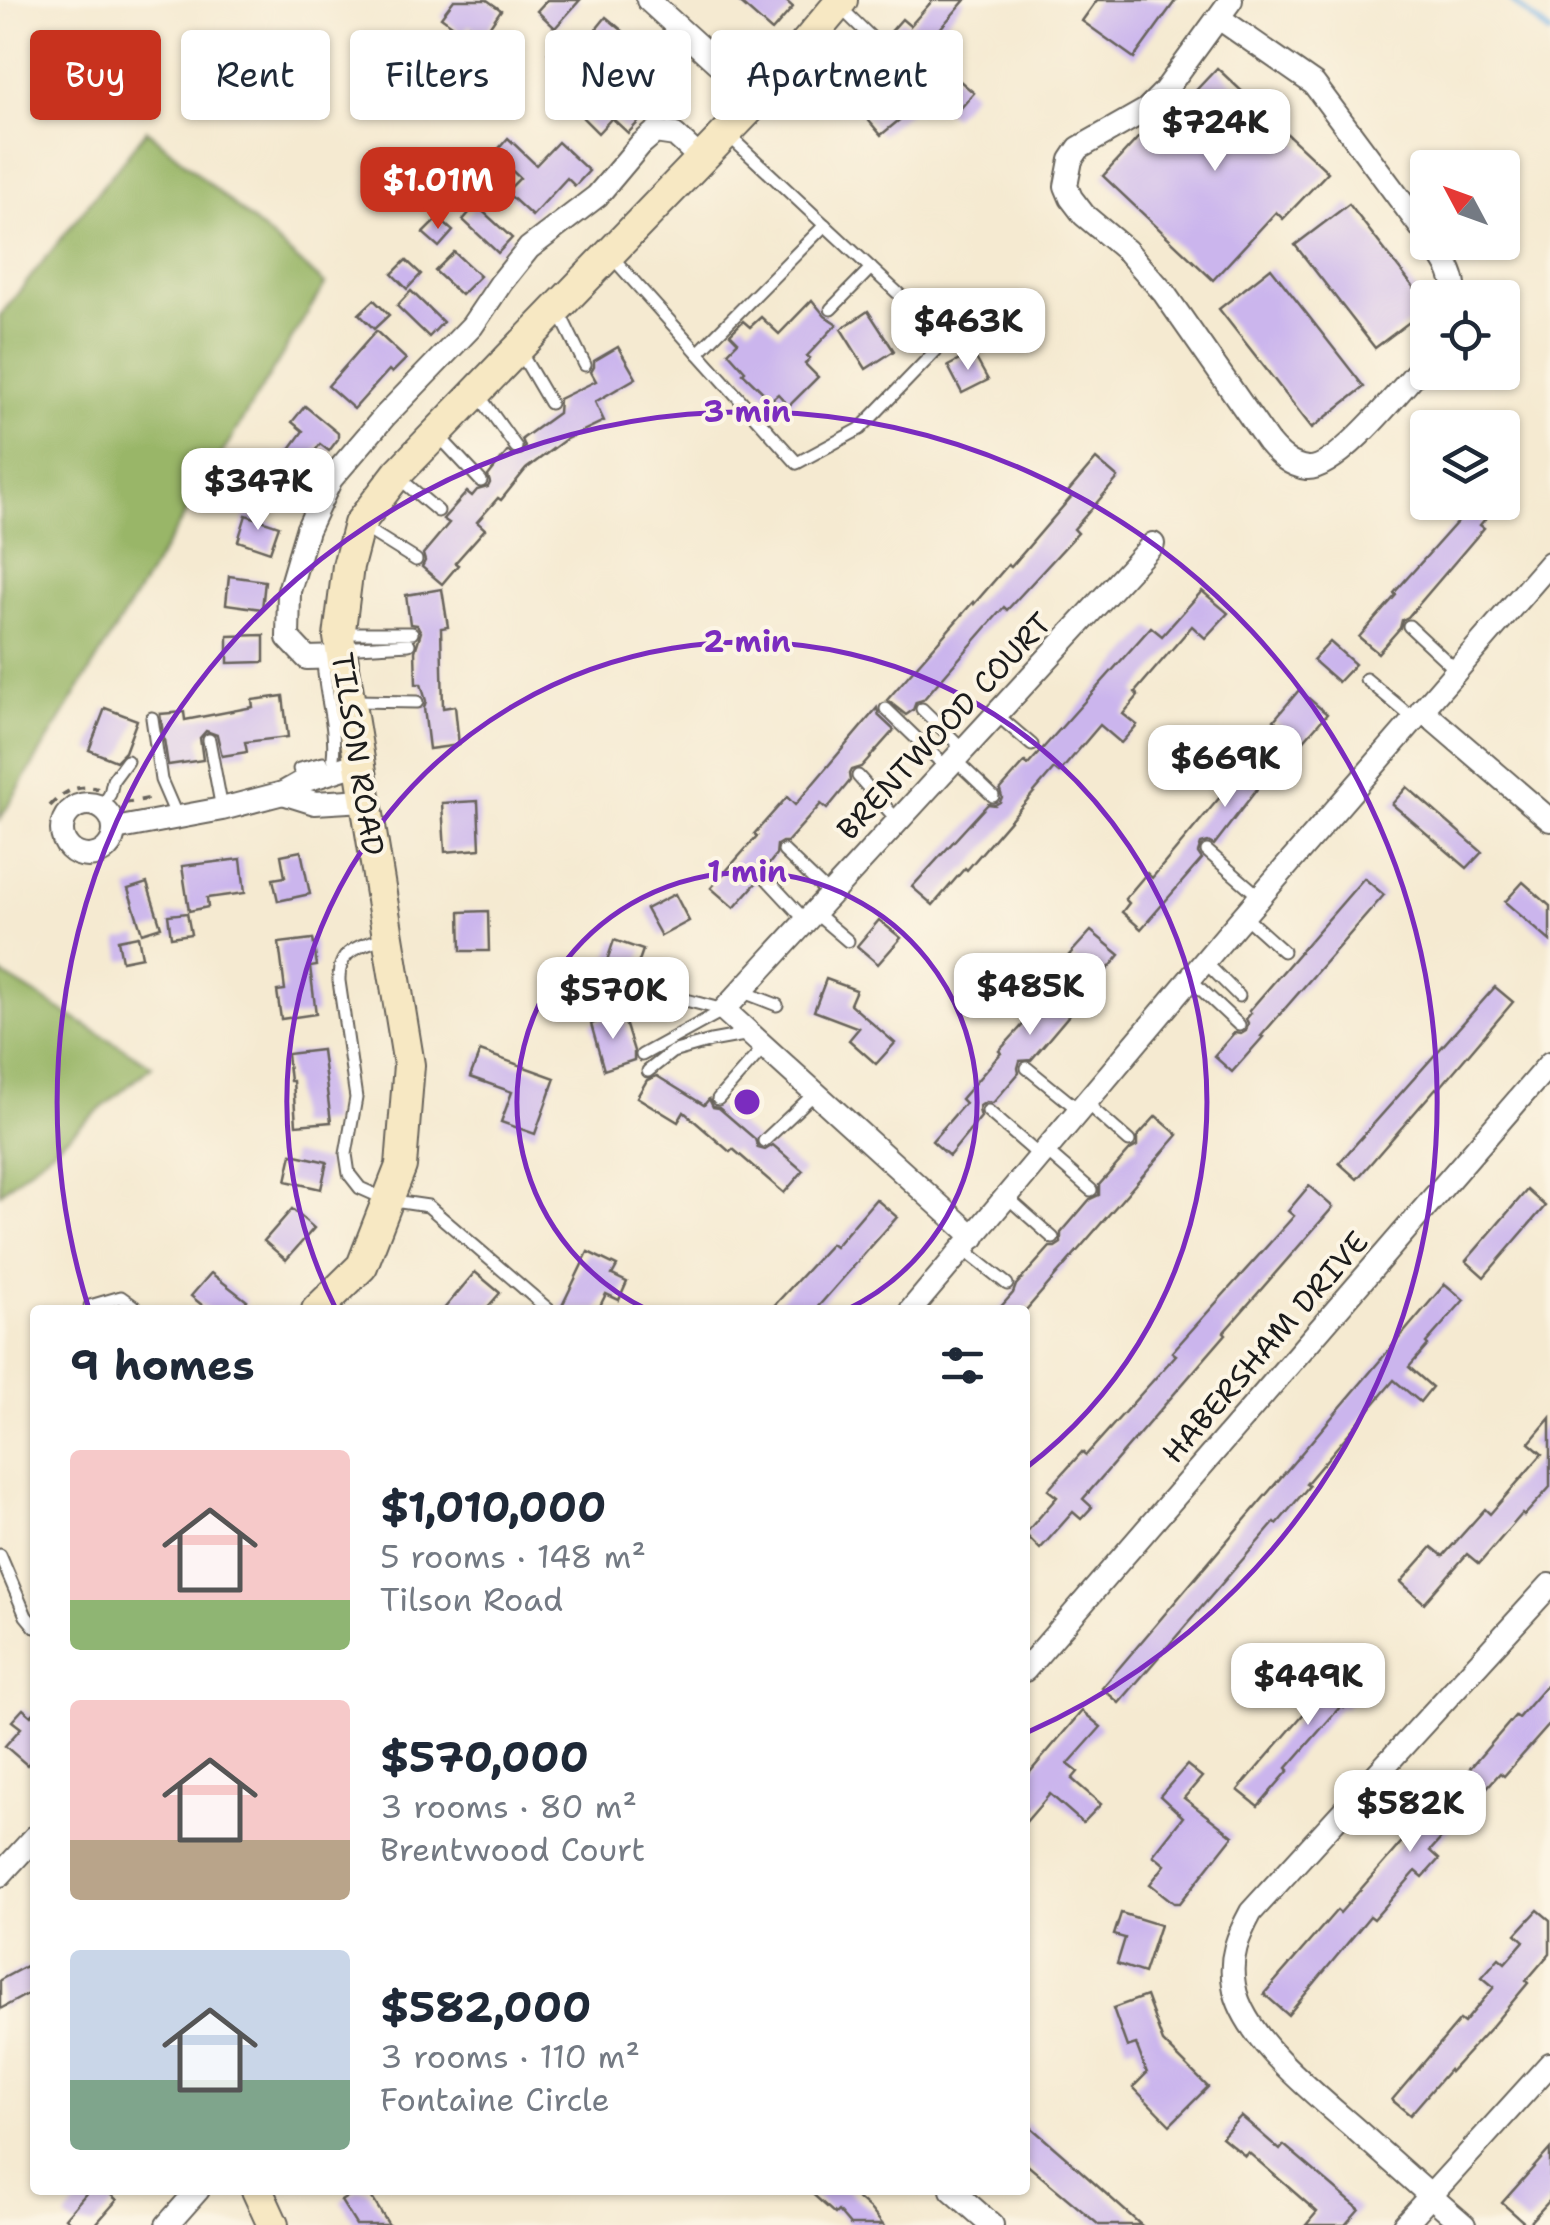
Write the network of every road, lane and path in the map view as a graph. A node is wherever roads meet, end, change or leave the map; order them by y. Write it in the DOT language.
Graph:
graph roads {
  1 [pos="648,0"];
  2 [pos="840,3"];
  3 [pos="1225,9"];
  4 [pos="817,30"];
  5 [pos="866,30"];
  6 [pos="711,57"];
  7 [pos="739,120"];
  8 [pos="726,133"];
  9 [pos="701,159"];
  10 [pos="1410,213"];
  11 [pos="825,225"];
  12 [pos="610,254"];
  13 [pos="871,268"];
  14 [pos="557,308"];
  15 [pos="831,309"];
  16 [pos="518,348"];
  17 [pos="698,353"];
  18 [pos="585,364"];
  19 [pos="1410,378"];
  20 [pos="476,392"];
  21 [pos="550,402"];
  22 [pos="436,433"];
  23 [pos="516,447"];
  24 [pos="396,476"];
  25 [pos="481,481"];
  26 [pos="438,511"];
  27 [pos="360,524"];
  28 [pos="1153,544"];
  29 [pos="416,560"];
  30 [pos="1550,563"];
  31 [pos="1408,626"];
  32 [pos="410,638"];
  33 [pos="336,649"];
  34 [pos="1456,670"];
  35 [pos="1366,679"];
  36 [pos="350,701"];
  37 [pos="417,702"];
  38 [pos="886,708"];
  39 [pos="922,709"];
  40 [pos="996,714"];
  41 [pos="1418,714"];
  42 [pos="152,718"];
  43 [pos="209,740"];
  44 [pos="1032,745"];
  45 [pos="955,759"];
  46 [pos="127,761"];
  47 [pos="346,761"];
  48 [pos="299,769"];
  49 [pos="858,776"];
  50 [pos="282,793"];
  51 [pos="993,796"];
  52 [pos="366,800"];
  53 [pos="101,808"];
  54 [pos="222,809"];
  55 [pos="177,818"];
  56 [pos="1550,820"];
  57 [pos="898,821"];
  58 [pos="115,829"];
  59 [pos="1207,851"];
  60 [pos="784,852"];
  61 [pos="765,877"];
  62 [pos="1252,906"];
  63 [pos="817,909"];
  64 [pos="388,936"];
  65 [pos="848,941"];
  66 [pos="1283,951"];
  67 [pos="1198,970"];
  68 [pos="636,987"];
  69 [pos="741,991"];
  70 [pos="1239,996"];
  71 [pos="777,1006"];
  72 [pos="724,1010"];
  73 [pos="1240,1025"];
  74 [pos="757,1040"];
  75 [pos="642,1055"];
  76 [pos="1550,1062"];
  77 [pos="1027,1068"];
  78 [pos="648,1071"];
  79 [pos="815,1093"];
  80 [pos="718,1099"];
  81 [pos="1083,1107"];
  82 [pos="988,1112"];
  83 [pos="764,1142"];
  84 [pos="1129,1142"];
  85 [pos="1043,1154"];
  86 [pos="1091,1190"];
  87 [pos="1007,1197"];
  88 [pos="388,1200"];
  89 [pos="1053,1238"];
  90 [pos="968,1243"];
  91 [pos="1007,1284"];
  92 [pos="94,1305"];
  93 [pos="131,1305"];
  94 [pos="328,1305"];
  95 [pos="543,1305"];
  96 [pos="915,1305"];
  97 [pos="0,1554"];
  98 [pos="1550,1585"];
  99 [pos="30,1621"];
  100 [pos="1030,1664"];
  101 [pos="30,1842"];
  102 [pos="0,1875"];
  103 [pos="1550,2064"];
  104 [pos="194,2195"];
  105 [pos="259,2195"];
  106 [pos="956,2195"];
  107 [pos="1430,2196"];
  108 [pos="979,2221"];
  109 [pos="167,2225"];
  110 [pos="273,2225"];
  111 [pos="1404,2225"];
  112 [pos="1464,2225"];
  1 -- 6 [label="street"];
  2 -- 4 [label="street, TILSON ROAD"];
  2 -- 5 [label="lane"];
  3 -- 10 [label="street"];
  3 -- 19 [label="street"];
  7 -- 8 [label="street, TILSON ROAD"];
  8 -- 9 [label="street, TILSON ROAD"];
  8 -- 11 [label="lane"];
  9 -- 12 [label="street, TILSON ROAD"];
  9 -- 33 [label="street"];
  11 -- 13 [label="lane"];
  11 -- 17 [label="lane"];
  12 -- 14 [label="street, TILSON ROAD"];
  12 -- 17 [label="lane"];
  13 -- 15 [label="lane"];
  13 -- 17 [label="lane"];
  14 -- 16 [label="street, TILSON ROAD"];
  14 -- 18 [label="lane"];
  16 -- 20 [label="street, TILSON ROAD"];
  16 -- 21 [label="lane"];
  20 -- 22 [label="street, TILSON ROAD"];
  20 -- 23 [label="lane"];
  22 -- 24 [label="street, TILSON ROAD"];
  22 -- 25 [label="lane"];
  24 -- 26 [label="lane"];
  24 -- 27 [label="street, TILSON ROAD"];
  27 -- 29 [label="lane"];
  27 -- 33 [label="street, TILSON ROAD"];
  28 -- 40 [label="street, BRENTWOOD COURT"];
  30 -- 34 [label="street"];
  31 -- 34 [label="lane"];
  32 -- 33 [label="lane"];
  33 -- 36 [label="street, TILSON ROAD"];
  33 -- 47 [label="lane"];
  34 -- 41 [label="street"];
  35 -- 41 [label="lane"];
  36 -- 37 [label="lane"];
  36 -- 47 [label="street, TILSON ROAD"];
  38 -- 45 [label="lane"];
  39 -- 45 [label="lane"];
  40 -- 44 [label="lane"];
  40 -- 45 [label="street, BRENTWOOD COURT"];
  41 -- 56 [label="street"];
  41 -- 62 [label="street"];
  42 -- 55 [label="lane"];
  43 -- 54 [label="lane"];
  45 -- 51 [label="lane"];
  45 -- 57 [label="street, BRENTWOOD COURT"];
  46 -- 53 [label="lane"];
  47 -- 48 [label="lane"];
  47 -- 50 [label="street"];
  47 -- 52 [label="street, TILSON ROAD"];
  49 -- 57 [label="lane"];
  50 -- 52 [label="street"];
  50 -- 54 [label="street"];
  52 -- 64 [label="street, TILSON ROAD"];
  53 -- 58 [label="street"];
  53 -- 58 [label="street"];
  54 -- 55 [label="street"];
  55 -- 58 [label="street"];
  57 -- 63 [label="street, BRENTWOOD COURT"];
  59 -- 62 [label="lane"];
  60 -- 63 [label="lane"];
  61 -- 63 [label="lane"];
  62 -- 66 [label="lane"];
  62 -- 67 [label="street"];
  63 -- 65 [label="lane"];
  63 -- 69 [label="street, BRENTWOOD COURT"];
  64 -- 88 [label="street, TILSON ROAD"];
  64 -- 88 [label="lane"];
  67 -- 70 [label="lane"];
  67 -- 73 [label="lane"];
  67 -- 81 [label="street"];
  68 -- 72 [label="lane"];
  69 -- 71 [label="lane"];
  69 -- 72 [label="street, BRENTWOOD COURT"];
  72 -- 74 [label="street"];
  72 -- 75 [label="lane"];
  74 -- 78 [label="lane"];
  74 -- 79 [label="street"];
  74 -- 80 [label="lane"];
  76 -- 100 [label="street, HABERSHAM DRIVE"];
  77 -- 81 [label="lane"];
  79 -- 83 [label="lane"];
  79 -- 90 [label="street"];
  81 -- 84 [label="lane"];
  81 -- 85 [label="street"];
  82 -- 85 [label="lane"];
  85 -- 86 [label="lane"];
  85 -- 87 [label="street"];
  87 -- 89 [label="lane"];
  87 -- 90 [label="street"];
  88 -- 94 [label="street, TILSON ROAD"];
  88 -- 95 [label="lane"];
  90 -- 91 [label="lane"];
  90 -- 96 [label="street"];
  92 -- 93 [label="lane"];
  97 -- 99 [label="lane"];
  98 -- 107 [label="street"];
  101 -- 102 [label="street"];
  103 -- 107 [label="street"];
  104 -- 109 [label="street"];
  105 -- 110 [label="street"];
  106 -- 108 [label="street"];
  107 -- 111 [label="street"];
  107 -- 112 [label="street"];
}
